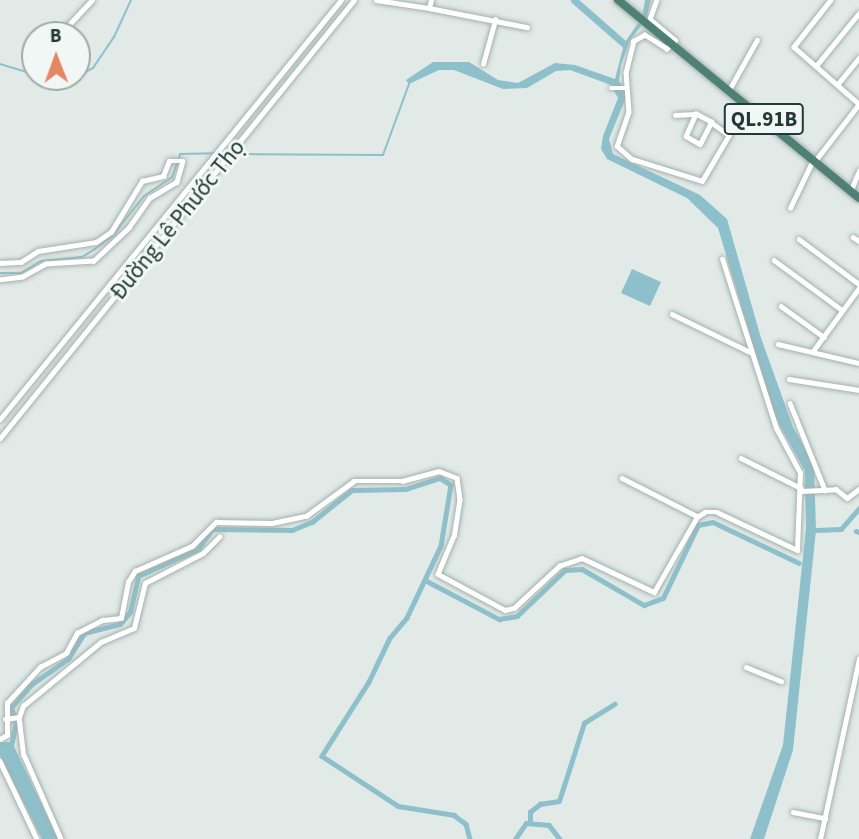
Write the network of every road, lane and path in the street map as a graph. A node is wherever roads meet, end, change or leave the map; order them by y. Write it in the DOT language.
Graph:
graph roads {
  1 [pos="92,0"];
  2 [pos="341,0"];
  3 [pos="354,0"];
  4 [pos="376,0"];
  5 [pos="431,0"];
  6 [pos="618,0"];
  7 [pos="657,0"];
  8 [pos="831,0"];
  9 [pos="335,8"];
  10 [pos="429,8"];
  11 [pos="859,13"];
  12 [pos="342,14"];
  13 [pos="495,20"];
  14 [pos="72,21"];
  15 [pos="527,27"];
  16 [pos="757,40"];
  17 [pos="670,43"];
  18 [pos="859,58"];
  19 [pos="483,64"];
  20 [pos="816,66"];
  21 [pos="837,85"];
  22 [pos="611,88"];
  23 [pos="625,88"];
  24 [pos="729,90"];
  25 [pos="741,100"];
  26 [pos="859,104"];
  27 [pos="696,114"];
  28 [pos="675,115"];
  29 [pos="711,122"];
  30 [pos="729,135"];
  31 [pos="814,160"];
  32 [pos="859,171"];
  33 [pos="850,191"];
  34 [pos="859,198"];
  35 [pos="179,199"];
  36 [pos="189,206"];
  37 [pos="790,208"];
  38 [pos="853,237"];
  39 [pos="799,239"];
  40 [pos="859,241"];
  41 [pos="722,259"];
  42 [pos="774,260"];
  43 [pos="0,263"];
  44 [pos="0,280"];
  45 [pos="859,286"];
  46 [pos="781,306"];
  47 [pos="842,310"];
  48 [pos="672,314"];
  49 [pos="824,337"];
  50 [pos="778,344"];
  51 [pos="813,351"];
  52 [pos="751,353"];
  53 [pos="859,363"];
  54 [pos="789,379"];
  55 [pos="859,390"];
  56 [pos="790,403"];
  57 [pos="0,419"];
  58 [pos="0,438"];
  59 [pos="741,458"];
  60 [pos="622,478"];
  61 [pos="859,489"];
  62 [pos="802,490"];
  63 [pos="823,490"];
  64 [pos="697,516"];
  65 [pos="219,537"];
  66 [pos="859,658"];
  67 [pos="746,667"];
  68 [pos="781,681"];
  69 [pos="857,682"];
  70 [pos="18,717"];
  71 [pos="6,719"];
  72 [pos="0,738"];
  73 [pos="0,761"];
  74 [pos="793,812"];
  75 [pos="825,818"];
  76 [pos="37,839"];
  77 [pos="61,839"];
  78 [pos="820,839"];
  1 -- 14 [label="street"];
  2 -- 9 [label="street, Đường Lê Phước Thọ"];
  3 -- 12 [label="street, Đường Lê Phước Thọ"];
  4 -- 10 [label="street"];
  5 -- 10 [label="street"];
  6 -- 17 [label="highway, QL.91B"];
  7 -- 17 [label="street"];
  8 -- 20 [label="street"];
  9 -- 12 [label="street"];
  9 -- 35 [label="street, Đường Lê Phước Thọ"];
  10 -- 13 [label="street"];
  11 -- 20 [label="street"];
  12 -- 36 [label="street, Đường Lê Phước Thọ"];
  13 -- 15 [label="street"];
  13 -- 19 [label="street"];
  16 -- 24 [label="street"];
  17 -- 23 [label="street"];
  17 -- 24 [label="highway, QL.91B"];
  18 -- 21 [label="street"];
  20 -- 21 [label="street"];
  21 -- 26 [label="street"];
  22 -- 23 [label="street"];
  23 -- 30 [label="street"];
  24 -- 25 [label="highway, QL.91B"];
  25 -- 30 [label="street"];
  25 -- 31 [label="highway, QL.91B"];
  26 -- 31 [label="street"];
  27 -- 28 [label="street"];
  27 -- 29 [label="street"];
  27 -- 29 [label="street"];
  29 -- 30 [label="street"];
  31 -- 33 [label="highway, QL.91B"];
  31 -- 37 [label="street"];
  32 -- 33 [label="street"];
  33 -- 34 [label="highway, QL.91B"];
  35 -- 36 [label="street"];
  35 -- 57 [label="street, Đường Lê Phước Thọ"];
  36 -- 58 [label="street, Đường Lê Phước Thọ"];
  38 -- 40 [label="street"];
  39 -- 45 [label="street"];
  41 -- 52 [label="street"];
  42 -- 47 [label="street"];
  43 -- 44 [label="street"];
  45 -- 47 [label="street"];
  46 -- 49 [label="street"];
  47 -- 49 [label="street"];
  48 -- 52 [label="street"];
  49 -- 51 [label="street"];
  50 -- 51 [label="street"];
  51 -- 53 [label="street"];
  52 -- 62 [label="street"];
  54 -- 55 [label="street"];
  56 -- 63 [label="street"];
  59 -- 62 [label="street"];
  60 -- 64 [label="street"];
  61 -- 63 [label="street"];
  62 -- 63 [label="street"];
  62 -- 64 [label="street"];
  64 -- 71 [label="street"];
  65 -- 70 [label="street"];
  66 -- 69 [label="street"];
  67 -- 68 [label="street"];
  69 -- 75 [label="street"];
  70 -- 71 [label="street"];
  70 -- 77 [label="street"];
  71 -- 72 [label="street"];
  73 -- 76 [label="street"];
  74 -- 75 [label="street"];
  75 -- 78 [label="street"];
}
